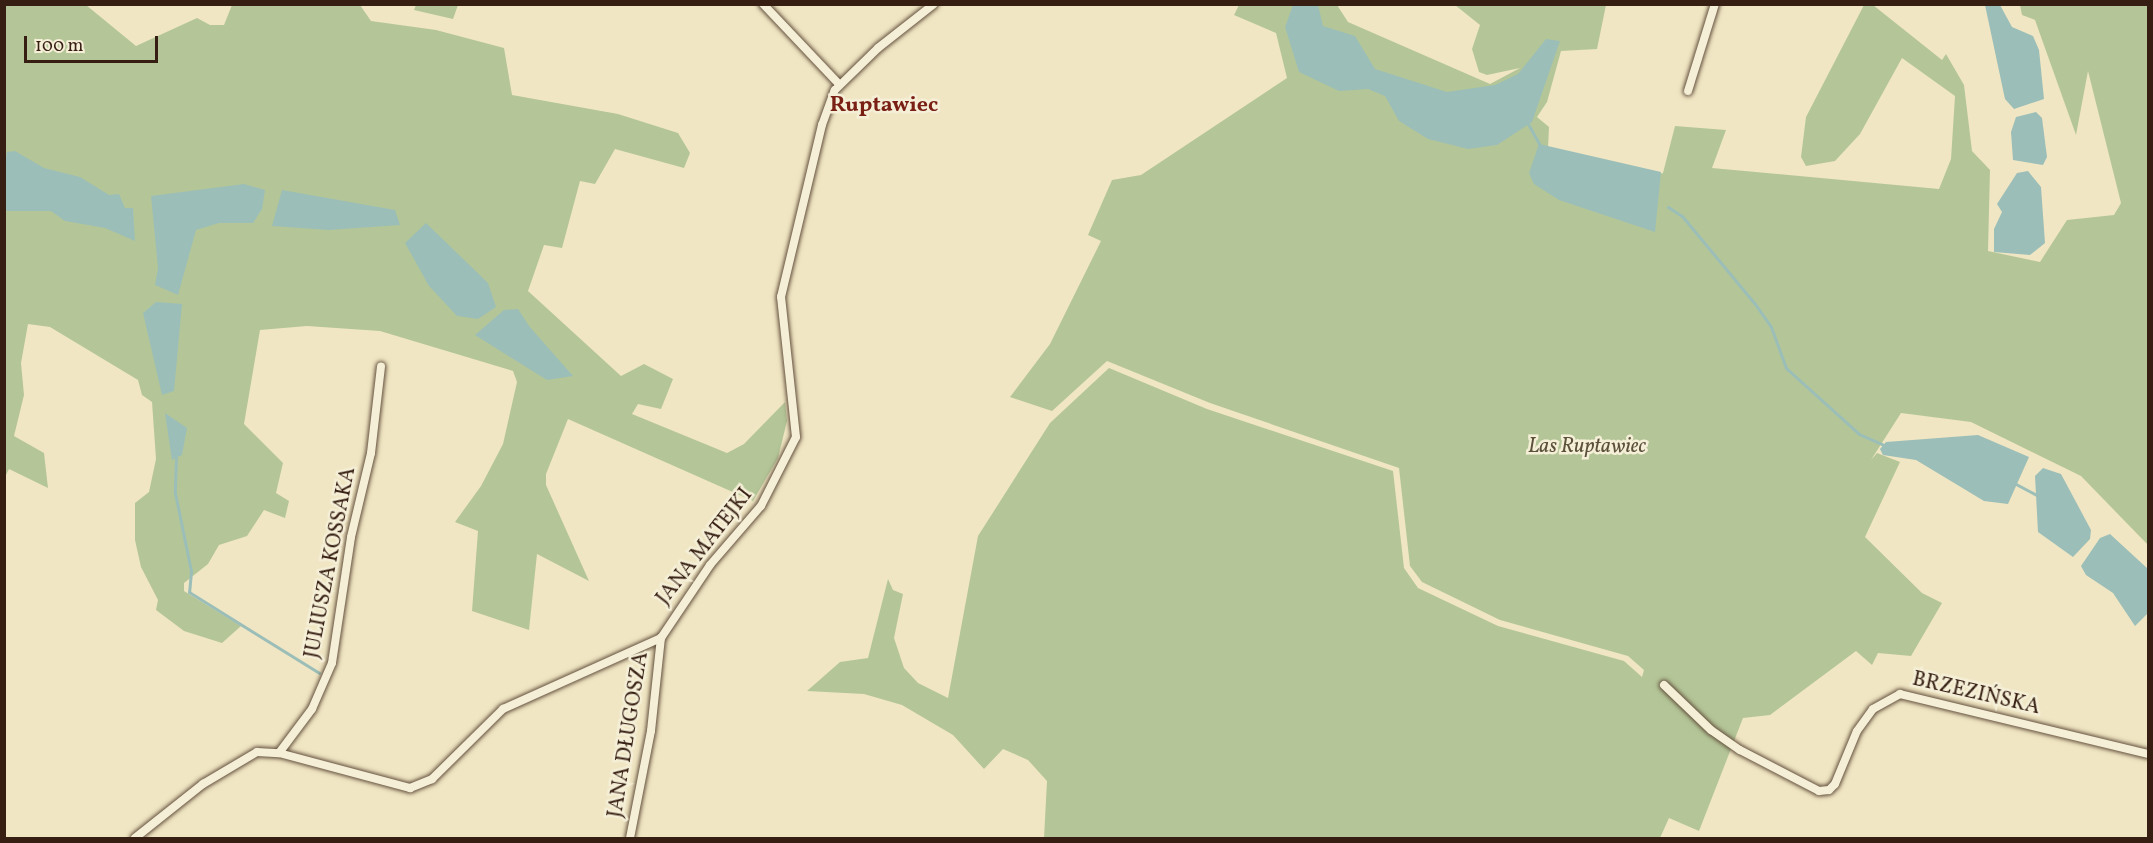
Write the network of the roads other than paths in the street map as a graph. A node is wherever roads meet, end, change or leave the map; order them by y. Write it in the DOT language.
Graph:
graph roads {
  1 [pos="763,4"];
  2 [pos="934,4"];
  3 [pos="1715,4"];
  4 [pos="839,84"];
  5 [pos="1688,91"];
  6 [pos="381,366"];
  7 [pos="660,638"];
  8 [pos="1664,685"];
  9 [pos="279,753"];
  10 [pos="2148,754"];
  11 [pos="135,838"];
  12 [pos="630,838"];
  1 -- 4 [label="street"];
  2 -- 4 [label="street, JANA MATEJKI"];
  3 -- 5 [label="street"];
  4 -- 7 [label="street, JANA MATEJKI"];
  6 -- 9 [label="street, JULIUSZA KOSSAKA"];
  7 -- 9 [label="street, JANA MATEJKI"];
  7 -- 12 [label="street, JANA DŁUGOSZA"];
  8 -- 10 [label="street, BRZEZIŃSKA"];
  9 -- 11 [label="street, JANA MATEJKI"];
}
